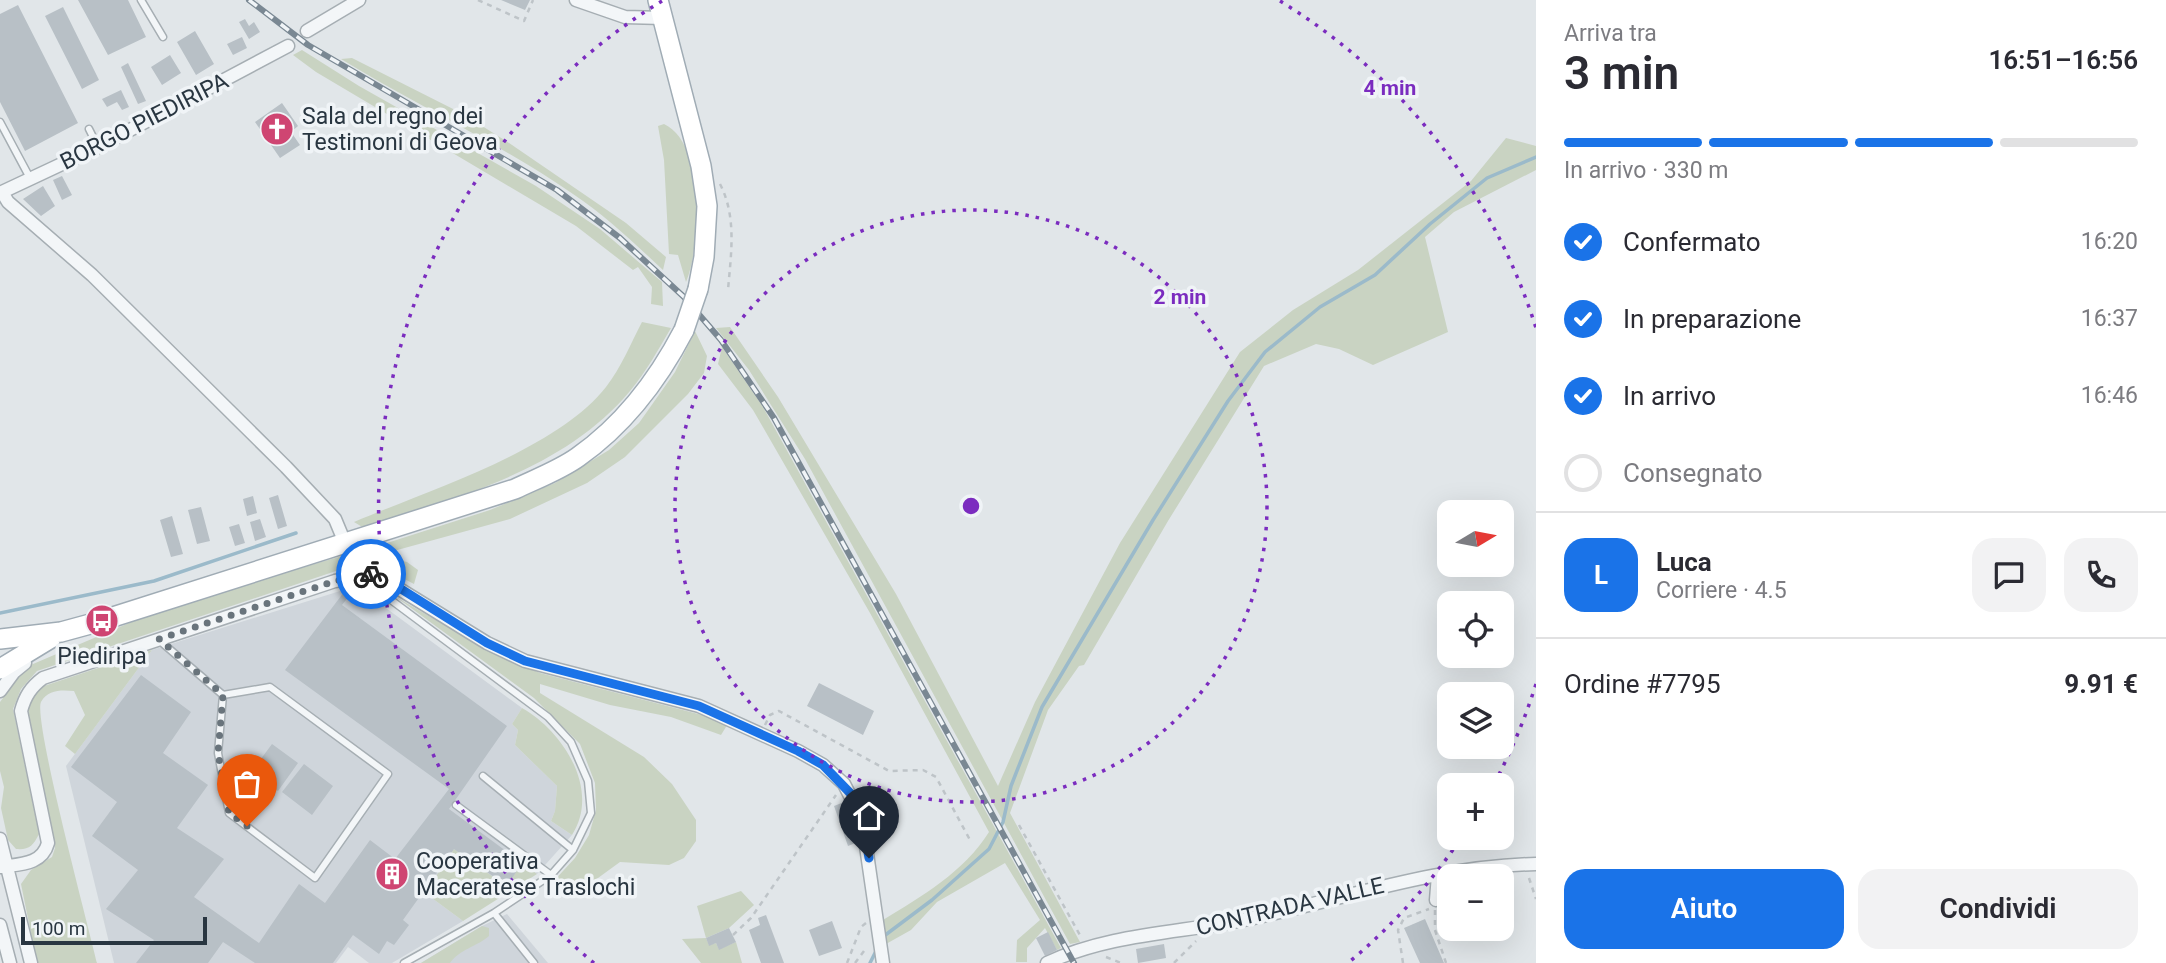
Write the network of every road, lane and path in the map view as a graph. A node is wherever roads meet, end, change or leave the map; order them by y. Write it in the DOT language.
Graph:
graph roads {
  1 [pos="141,0"];
  2 [pos="359,0"];
  3 [pos="478,0"];
  4 [pos="533,0"];
  5 [pos="576,0"];
  6 [pos="617,0"];
  7 [pos="660,9"];
  8 [pos="604,11"];
  9 [pos="307,31"];
  10 [pos="163,37"];
  11 [pos="288,46"];
  12 [pos="0,122"];
  13 [pos="89,129"];
  14 [pos="98,147"];
  15 [pos="701,166"];
  16 [pos="30,178"];
  17 [pos="1,192"];
  18 [pos="728,290"];
  19 [pos="345,543"];
  20 [pos="390,582"];
  21 [pos="94,624"];
  22 [pos="61,632"];
  23 [pos="0,639"];
  24 [pos="159,639"];
  25 [pos="0,669"];
  26 [pos="0,691"];
  27 [pos="223,695"];
  28 [pos="762,733"];
  29 [pos="483,776"];
  30 [pos="844,784"];
  31 [pos="456,805"];
  32 [pos="1019,825"];
  33 [pos="0,839"];
  34 [pos="970,840"];
  35 [pos="573,850"];
  36 [pos="1530,864"];
  37 [pos="3,866"];
  38 [pos="551,875"];
  39 [pos="1437,875"];
  40 [pos="1437,888"];
  41 [pos="1536,899"];
  42 [pos="1436,900"];
  43 [pos="494,913"];
  44 [pos="876,918"];
  45 [pos="0,925"];
  46 [pos="1211,926"];
  47 [pos="735,934"];
  48 [pos="880,936"];
  49 [pos="1086,946"];
  50 [pos="883,958"];
  51 [pos="9,963"];
  52 [pos="31,963"];
  53 [pos="404,963"];
  54 [pos="534,963"];
  55 [pos="847,963"];
  56 [pos="855,963"];
  57 [pos="1047,963"];
  58 [pos="1174,963"];
  59 [pos="1403,963"];
  60 [pos="1446,963"];
  1 -- 10 [label="lane"];
  2 -- 9 [label="street"];
  3 -- 4 [label="path"];
  5 -- 8 [label="street"];
  6 -- 8 [label="street"];
  7 -- 8 [label="street"];
  7 -- 15 [label="main road"];
  11 -- 14 [label="street, BORGO PIEDIRIPA"];
  12 -- 16 [label="lane"];
  13 -- 14 [label="lane"];
  14 -- 16 [label="street, BORGO PIEDIRIPA"];
  15 -- 18 [label="path"];
  15 -- 19 [label="main road, bridge"];
  16 -- 17 [label="street, BORGO PIEDIRIPA"];
  17 -- 19 [label="street"];
  19 -- 21 [label="main road"];
  20 -- 24 [label="street"];
  20 -- 28 [label="street"];
  20 -- 35 [label="lane"];
  21 -- 22 [label="main road"];
  21 -- 26 [label="street"];
  22 -- 23 [label="main road"];
  22 -- 25 [label="main road"];
  24 -- 27 [label="lane"];
  24 -- 37 [label="street"];
  27 -- 27 [label="lane"];
  28 -- 30 [label="street"];
  28 -- 34 [label="path"];
  29 -- 35 [label="lane"];
  30 -- 44 [label="street"];
  30 -- 47 [label="path"];
  31 -- 38 [label="lane"];
  32 -- 49 [label="path"];
  33 -- 37 [label="street"];
  35 -- 38 [label="lane"];
  36 -- 41 [label="path"];
  37 -- 52 [label="street"];
  38 -- 43 [label="lane"];
  39 -- 46 [label="street, CONTRADA VALLE"];
  40 -- 42 [label="street"];
  43 -- 53 [label="lane"];
  43 -- 54 [label="lane"];
  44 -- 48 [label="street"];
  44 -- 55 [label="path"];
  45 -- 51 [label="street"];
  46 -- 49 [label="street, CONTRADA VALLE"];
  46 -- 58 [label="path"];
  48 -- 50 [label="street"];
  48 -- 56 [label="path"];
  49 -- 57 [label="street, CONTRADA VALLE"];
  59 -- 60 [label="path"];
}
